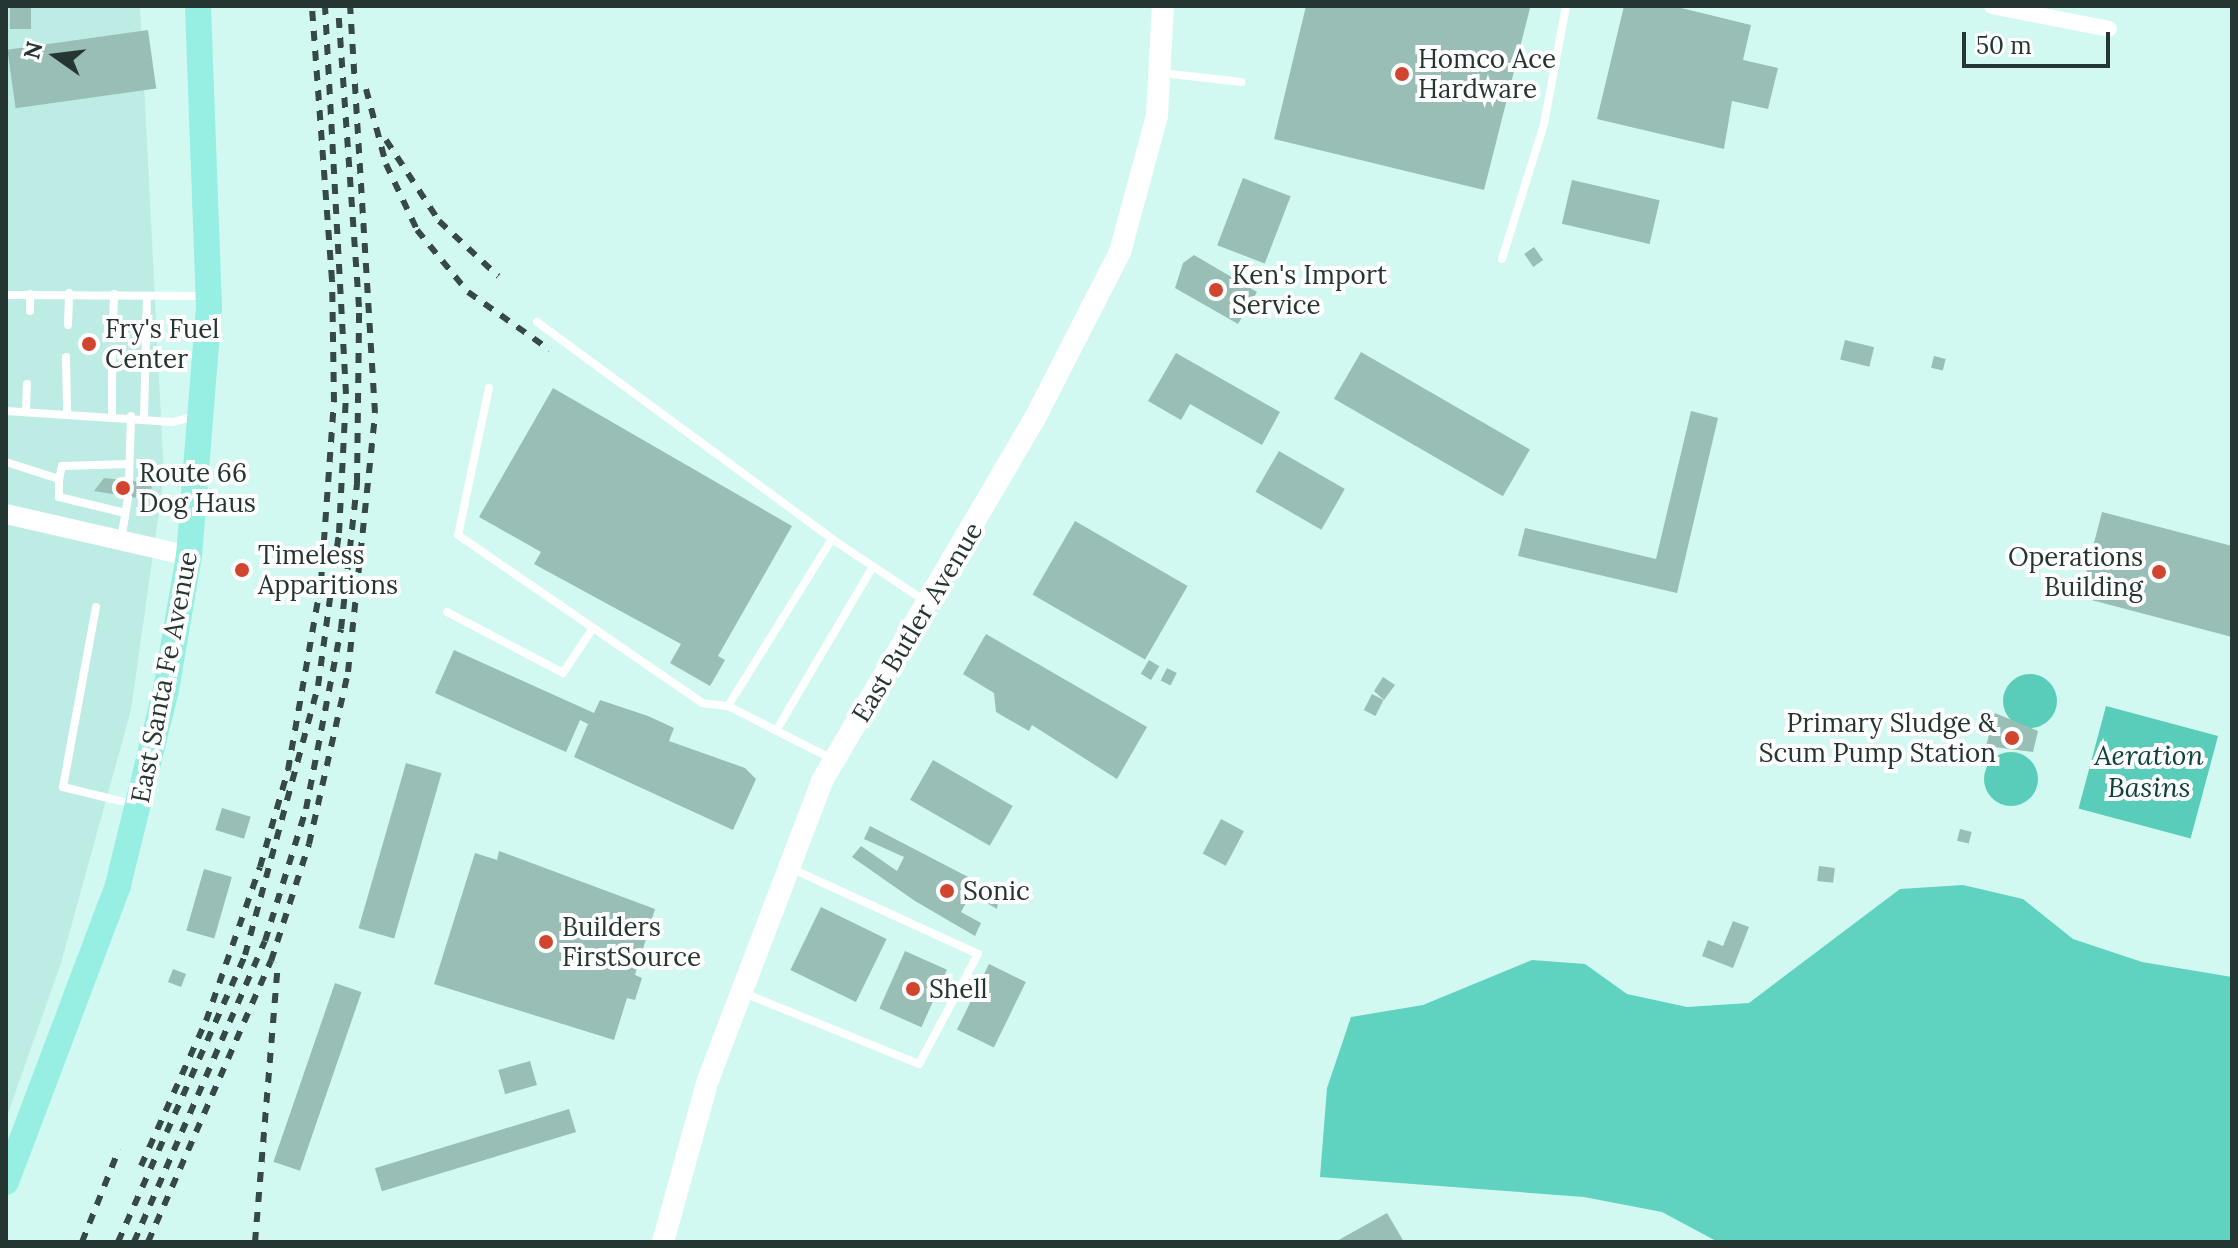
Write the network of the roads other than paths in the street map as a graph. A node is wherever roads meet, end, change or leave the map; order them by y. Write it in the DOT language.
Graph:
graph roads {
  1 [pos="198,6"];
  2 [pos="1163,6"];
  3 [pos="1566,6"];
  4 [pos="1992,6"];
  5 [pos="2109,29"];
  6 [pos="1159,73"];
  7 [pos="1241,82"];
  8 [pos="1502,259"];
  9 [pos="69,293"];
  10 [pos="30,294"];
  11 [pos="114,294"];
  12 [pos="6,295"];
  13 [pos="147,296"];
  14 [pos="209,296"];
  15 [pos="30,311"];
  16 [pos="537,322"];
  17 [pos="68,325"];
  18 [pos="113,325"];
  19 [pos="112,356"];
  20 [pos="66,357"];
  21 [pos="27,384"];
  22 [pos="489,388"];
  23 [pos="6,411"];
  24 [pos="26,411"];
  25 [pos="67,411"];
  26 [pos="112,413"];
  27 [pos="204,413"];
  28 [pos="131,416"];
  29 [pos="144,418"];
  30 [pos="6,462"];
  31 [pos="129,464"];
  32 [pos="59,479"];
  33 [pos="129,483"];
  34 [pos="128,498"];
  35 [pos="125,513"];
  36 [pos="6,514"];
  37 [pos="832,539"];
  38 [pos="121,541"];
  39 [pos="189,556"];
  40 [pos="873,566"];
  41 [pos="929,603"];
  42 [pos="96,607"];
  43 [pos="447,612"];
  44 [pos="593,628"];
  45 [pos="728,706"];
  46 [pos="776,731"];
  47 [pos="835,760"];
  48 [pos="140,806"];
  49 [pos="786,867"];
  50 [pos="739,992"];
  51 [pos="7,1176"];
  52 [pos="663,1242"];
  1 -- 14 [label="main road, East Santa Fe Avenue"];
  2 -- 6 [label="main road, East Butler Avenue"];
  3 -- 8 [label="lane"];
  4 -- 5 [label="street"];
  6 -- 7 [label="lane"];
  6 -- 41 [label="main road, East Butler Avenue"];
  9 -- 10 [label="lane"];
  9 -- 11 [label="lane"];
  9 -- 17 [label="lane"];
  10 -- 12 [label="lane"];
  10 -- 15 [label="lane"];
  11 -- 13 [label="lane"];
  11 -- 18 [label="lane"];
  13 -- 14 [label="lane"];
  13 -- 29 [label="lane"];
  14 -- 27 [label="main road, East Santa Fe Avenue"];
  16 -- 37 [label="lane"];
  19 -- 26 [label="lane"];
  20 -- 25 [label="lane"];
  21 -- 24 [label="lane"];
  22 -- 44 [label="lane"];
  23 -- 24 [label="lane"];
  24 -- 25 [label="lane"];
  25 -- 26 [label="lane"];
  26 -- 28 [label="lane"];
  27 -- 29 [label="lane"];
  27 -- 39 [label="main road, East Santa Fe Avenue"];
  28 -- 29 [label="lane"];
  28 -- 31 [label="lane"];
  30 -- 32 [label="lane"];
  31 -- 32 [label="lane"];
  31 -- 33 [label="lane"];
  32 -- 35 [label="lane"];
  34 -- 35 [label="lane"];
  35 -- 38 [label="lane"];
  36 -- 38 [label="street"];
  37 -- 40 [label="lane"];
  37 -- 45 [label="lane"];
  38 -- 39 [label="street"];
  39 -- 48 [label="main road, East Santa Fe Avenue"];
  40 -- 41 [label="lane"];
  40 -- 46 [label="lane"];
  41 -- 47 [label="main road, East Butler Avenue"];
  42 -- 48 [label="lane"];
  43 -- 44 [label="lane"];
  44 -- 45 [label="lane"];
  45 -- 46 [label="lane"];
  46 -- 47 [label="lane"];
  47 -- 49 [label="main road, East Butler Avenue"];
  48 -- 51 [label="main road, East Santa Fe Avenue"];
  49 -- 50 [label="main road, East Butler Avenue"];
  49 -- 50 [label="lane"];
  50 -- 52 [label="main road, East Butler Avenue"];
}
